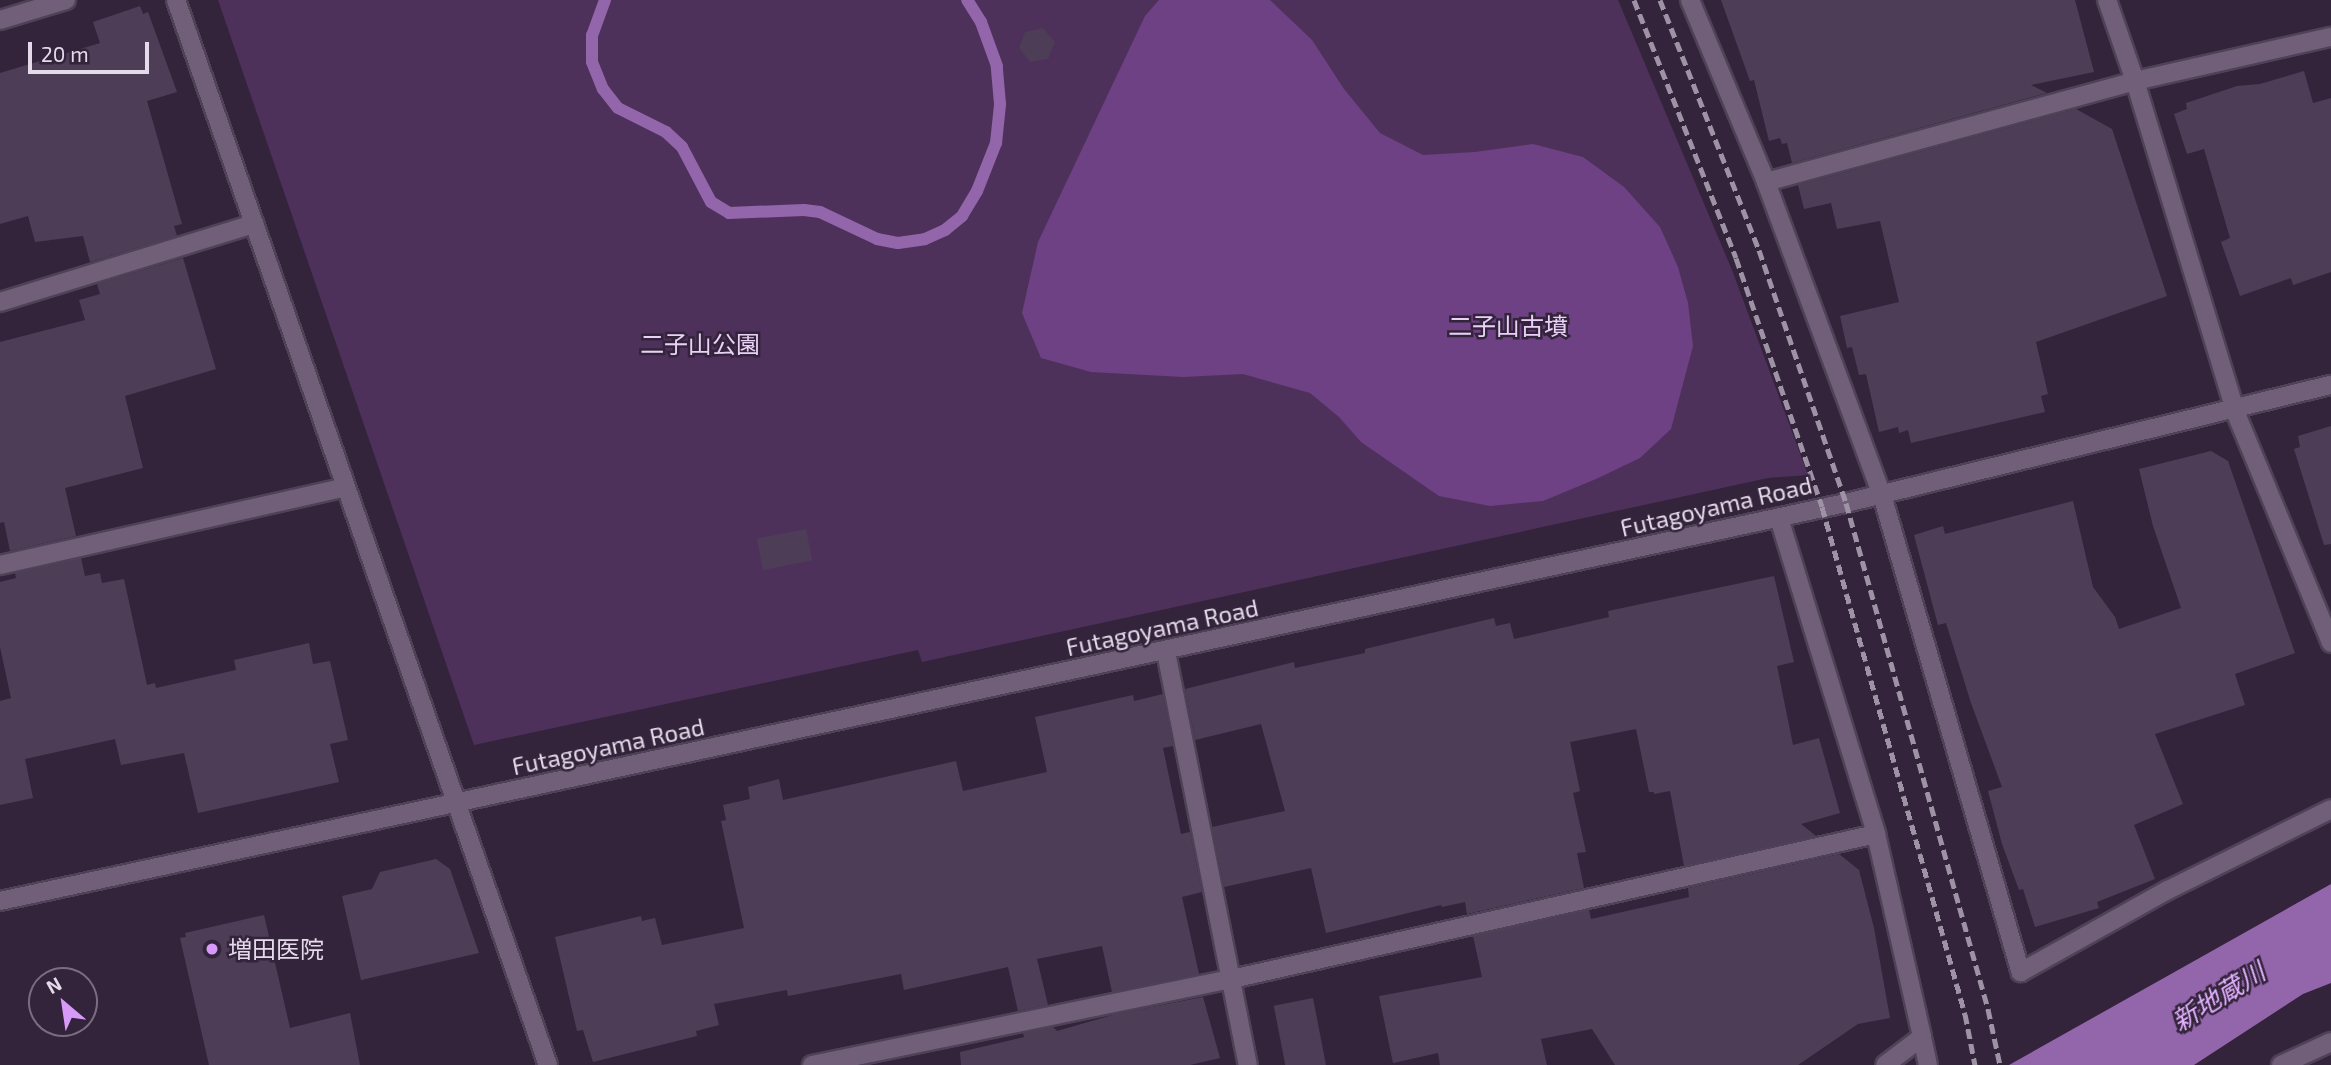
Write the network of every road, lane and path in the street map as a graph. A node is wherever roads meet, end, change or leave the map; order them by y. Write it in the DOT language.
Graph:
graph roads {
  1 [pos="66,0"];
  2 [pos="177,0"];
  3 [pos="1690,0"];
  4 [pos="2107,0"];
  5 [pos="0,20"];
  6 [pos="2331,37"];
  7 [pos="2135,82"];
  8 [pos="1766,182"];
  9 [pos="254,224"];
  10 [pos="0,302"];
  11 [pos="2331,385"];
  12 [pos="2235,411"];
  13 [pos="345,487"];
  14 [pos="1882,495"];
  15 [pos="1779,518"];
  16 [pos="0,565"];
  17 [pos="2331,643"];
  18 [pos="1166,652"];
  19 [pos="456,803"];
  20 [pos="2331,809"];
  21 [pos="1876,834"];
  22 [pos="0,901"];
  23 [pos="1232,979"];
  24 [pos="1922,1037"];
  25 [pos="2331,1042"];
  26 [pos="548,1065"];
  27 [pos="813,1065"];
  28 [pos="1248,1065"];
  29 [pos="1885,1065"];
  30 [pos="1928,1065"];
  31 [pos="2281,1065"];
  1 -- 5 [label="street"];
  2 -- 9 [label="street"];
  3 -- 8 [label="street"];
  4 -- 7 [label="street"];
  6 -- 7 [label="street"];
  7 -- 8 [label="street"];
  7 -- 12 [label="street"];
  8 -- 14 [label="street"];
  9 -- 10 [label="street"];
  9 -- 13 [label="street"];
  11 -- 12 [label="street, Futagoyama Road"];
  12 -- 14 [label="street, Futagoyama Road"];
  12 -- 17 [label="street"];
  13 -- 16 [label="street"];
  13 -- 19 [label="street"];
  14 -- 15 [label="street, Futagoyama Road"];
  14 -- 20 [label="street"];
  15 -- 18 [label="street, Futagoyama Road"];
  15 -- 21 [label="street"];
  18 -- 19 [label="street, Futagoyama Road"];
  18 -- 23 [label="street"];
  19 -- 22 [label="street, Futagoyama Road"];
  19 -- 26 [label="street"];
  21 -- 23 [label="street"];
  21 -- 24 [label="street"];
  23 -- 27 [label="street"];
  23 -- 28 [label="street"];
  24 -- 29 [label="street"];
  24 -- 30 [label="street"];
  25 -- 31 [label="street"];
}
